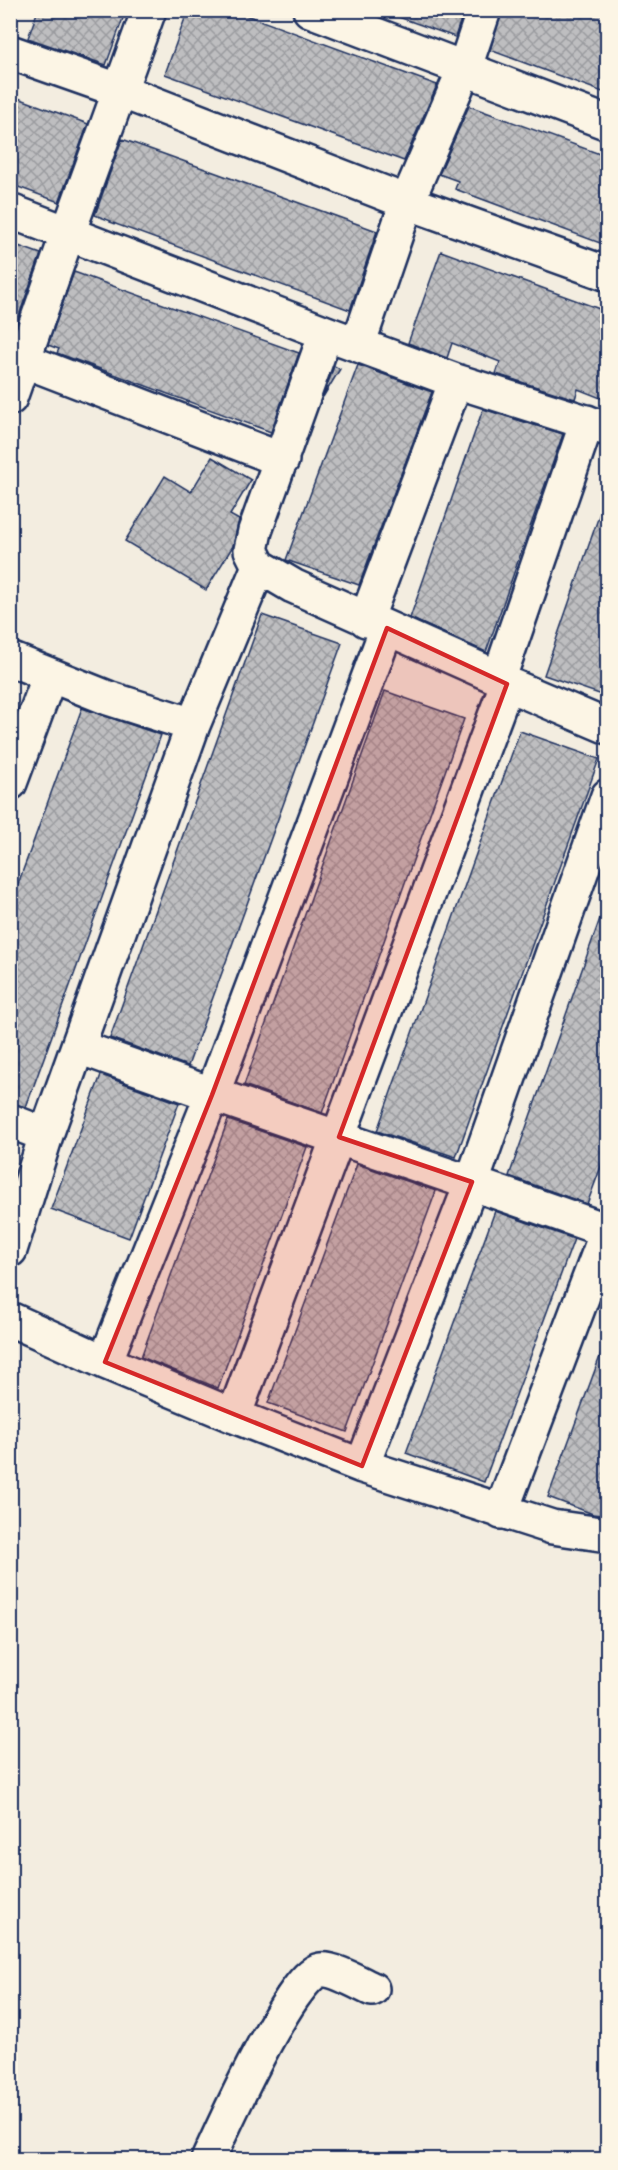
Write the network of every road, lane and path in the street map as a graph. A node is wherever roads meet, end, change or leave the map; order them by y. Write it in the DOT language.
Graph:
graph roads {
  1 [pos="149,10"];
  2 [pos="310,10"];
  3 [pos="484,10"];
  4 [pos="10,52"];
  5 [pos="464,70"];
  6 [pos="121,91"];
  7 [pos="608,123"];
  8 [pos="407,202"];
  9 [pos="10,211"];
  10 [pos="68,233"];
  11 [pos="608,274"];
  12 [pos="326,333"];
  13 [pos="358,345"];
  14 [pos="17,358"];
  15 [pos="456,381"];
  16 [pos="10,398"];
  17 [pos="597,425"];
  18 [pos="282,460"];
  19 [pos="259,566"];
  20 [pos="376,624"];
  21 [pos="10,659"];
  22 [pos="50,675"];
  23 [pos="503,681"];
  24 [pos="193,725"];
  25 [pos="608,727"];
  26 [pos="10,783"];
  27 [pos="608,796"];
  28 [pos="79,1047"];
  29 [pos="212,1095"];
  30 [pos="10,1121"];
  31 [pos="46,1135"];
  32 [pos="339,1137"];
  33 [pos="472,1182"];
  34 [pos="607,1230"];
  35 [pos="10,1250"];
  36 [pos="10,1319"];
  37 [pos="105,1362"];
  38 [pos="234,1416"];
  39 [pos="362,1466"];
  40 [pos="501,1512"];
  41 [pos="608,1535"];
  42 [pos="372,1989"];
  43 [pos="208,2160"];
  1 -- 6 [label="street"];
  2 -- 5 [label="street"];
  3 -- 5 [label="street"];
  4 -- 6 [label="street"];
  5 -- 7 [label="street"];
  5 -- 8 [label="street"];
  6 -- 8 [label="street"];
  6 -- 10 [label="street"];
  8 -- 11 [label="street"];
  8 -- 13 [label="street"];
  9 -- 10 [label="street"];
  10 -- 12 [label="street"];
  10 -- 14 [label="street"];
  12 -- 13 [label="street"];
  12 -- 18 [label="street"];
  13 -- 15 [label="street"];
  14 -- 16 [label="street"];
  14 -- 18 [label="street"];
  15 -- 17 [label="street"];
  15 -- 20 [label="street"];
  17 -- 23 [label="street"];
  18 -- 19 [label="street"];
  19 -- 20 [label="street"];
  19 -- 24 [label="street"];
  20 -- 23 [label="street"];
  20 -- 29 [label="street"];
  21 -- 22 [label="street"];
  22 -- 24 [label="street"];
  22 -- 26 [label="street"];
  23 -- 25 [label="street"];
  23 -- 32 [label="street"];
  24 -- 28 [label="street"];
  27 -- 33 [label="street"];
  28 -- 29 [label="street"];
  28 -- 31 [label="street"];
  29 -- 32 [label="street"];
  29 -- 37 [label="street"];
  30 -- 31 [label="street"];
  31 -- 35 [label="street"];
  32 -- 33 [label="street"];
  32 -- 38 [label="street"];
  33 -- 34 [label="street"];
  33 -- 39 [label="street"];
  34 -- 40 [label="street"];
  36 -- 37 [label="street"];
  37 -- 38 [label="street"];
  38 -- 39 [label="street"];
  39 -- 40 [label="street"];
  40 -- 41 [label="street"];
  42 -- 43 [label="street"];
}
